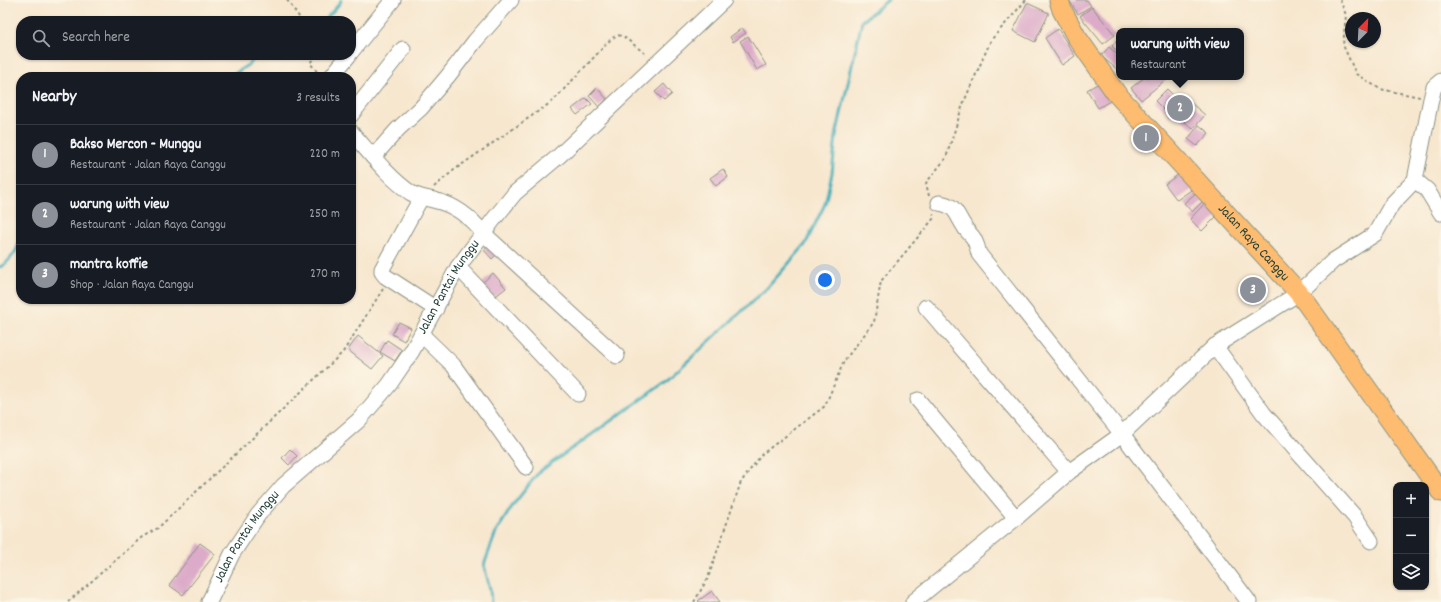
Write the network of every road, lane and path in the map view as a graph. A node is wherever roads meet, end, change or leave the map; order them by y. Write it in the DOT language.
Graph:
graph roads {
  1 [pos="287,0"];
  2 [pos="393,0"];
  3 [pos="511,0"];
  4 [pos="724,0"];
  5 [pos="1026,0"];
  6 [pos="1059,0"];
  7 [pos="1340,0"];
  8 [pos="298,16"];
  9 [pos="356,46"];
  10 [pos="403,49"];
  11 [pos="312,60"];
  12 [pos="345,60"];
  13 [pos="658,64"];
  14 [pos="318,72"];
  15 [pos="335,72"];
  16 [pos="1441,81"];
  17 [pos="1431,99"];
  18 [pos="356,109"];
  19 [pos="356,138"];
  20 [pos="373,157"];
  21 [pos="1415,180"];
  22 [pos="421,198"];
  23 [pos="934,204"];
  24 [pos="1441,213"];
  25 [pos="483,234"];
  26 [pos="458,267"];
  27 [pos="389,279"];
  28 [pos="1299,293"];
  29 [pos="926,307"];
  30 [pos="436,309"];
  31 [pos="422,335"];
  32 [pos="1215,346"];
  33 [pos="617,356"];
  34 [pos="578,394"];
  35 [pos="918,400"];
  36 [pos="1122,434"];
  37 [pos="526,467"];
  38 [pos="1070,472"];
  39 [pos="1441,492"];
  40 [pos="1016,518"];
  41 [pos="1371,541"];
  42 [pos="68,602"];
  43 [pos="209,602"];
  44 [pos="694,602"];
  45 [pos="913,602"];
  46 [pos="1249,602"];
  1 -- 8 [label="path"];
  2 -- 9 [label="street"];
  3 -- 20 [label="street"];
  4 -- 13 [label="street, Jalan Pantai Munggu"];
  5 -- 23 [label="path"];
  6 -- 28 [label="main road, Jalan Raya Canggu"];
  7 -- 17 [label="path"];
  10 -- 18 [label="street"];
  11 -- 14 [label="path"];
  12 -- 15 [label="street"];
  13 -- 22 [label="path"];
  13 -- 25 [label="street, Jalan Pantai Munggu"];
  16 -- 17 [label="street"];
  17 -- 21 [label="street"];
  19 -- 20 [label="street"];
  20 -- 22 [label="street"];
  21 -- 24 [label="street"];
  21 -- 28 [label="street"];
  22 -- 25 [label="street"];
  22 -- 27 [label="street"];
  23 -- 36 [label="street"];
  23 -- 44 [label="path"];
  25 -- 26 [label="street, Jalan Pantai Munggu"];
  25 -- 33 [label="street"];
  26 -- 30 [label="street, Jalan Pantai Munggu"];
  26 -- 34 [label="street"];
  27 -- 30 [label="street"];
  27 -- 42 [label="path"];
  28 -- 32 [label="street"];
  28 -- 39 [label="main road, Jalan Raya Canggu"];
  29 -- 38 [label="street"];
  30 -- 31 [label="street, Jalan Pantai Munggu"];
  31 -- 37 [label="street"];
  31 -- 43 [label="street, Jalan Pantai Munggu"];
  32 -- 36 [label="street"];
  32 -- 41 [label="street"];
  35 -- 40 [label="street"];
  36 -- 38 [label="street"];
  36 -- 46 [label="street"];
  38 -- 40 [label="street"];
  40 -- 45 [label="street"];
}
